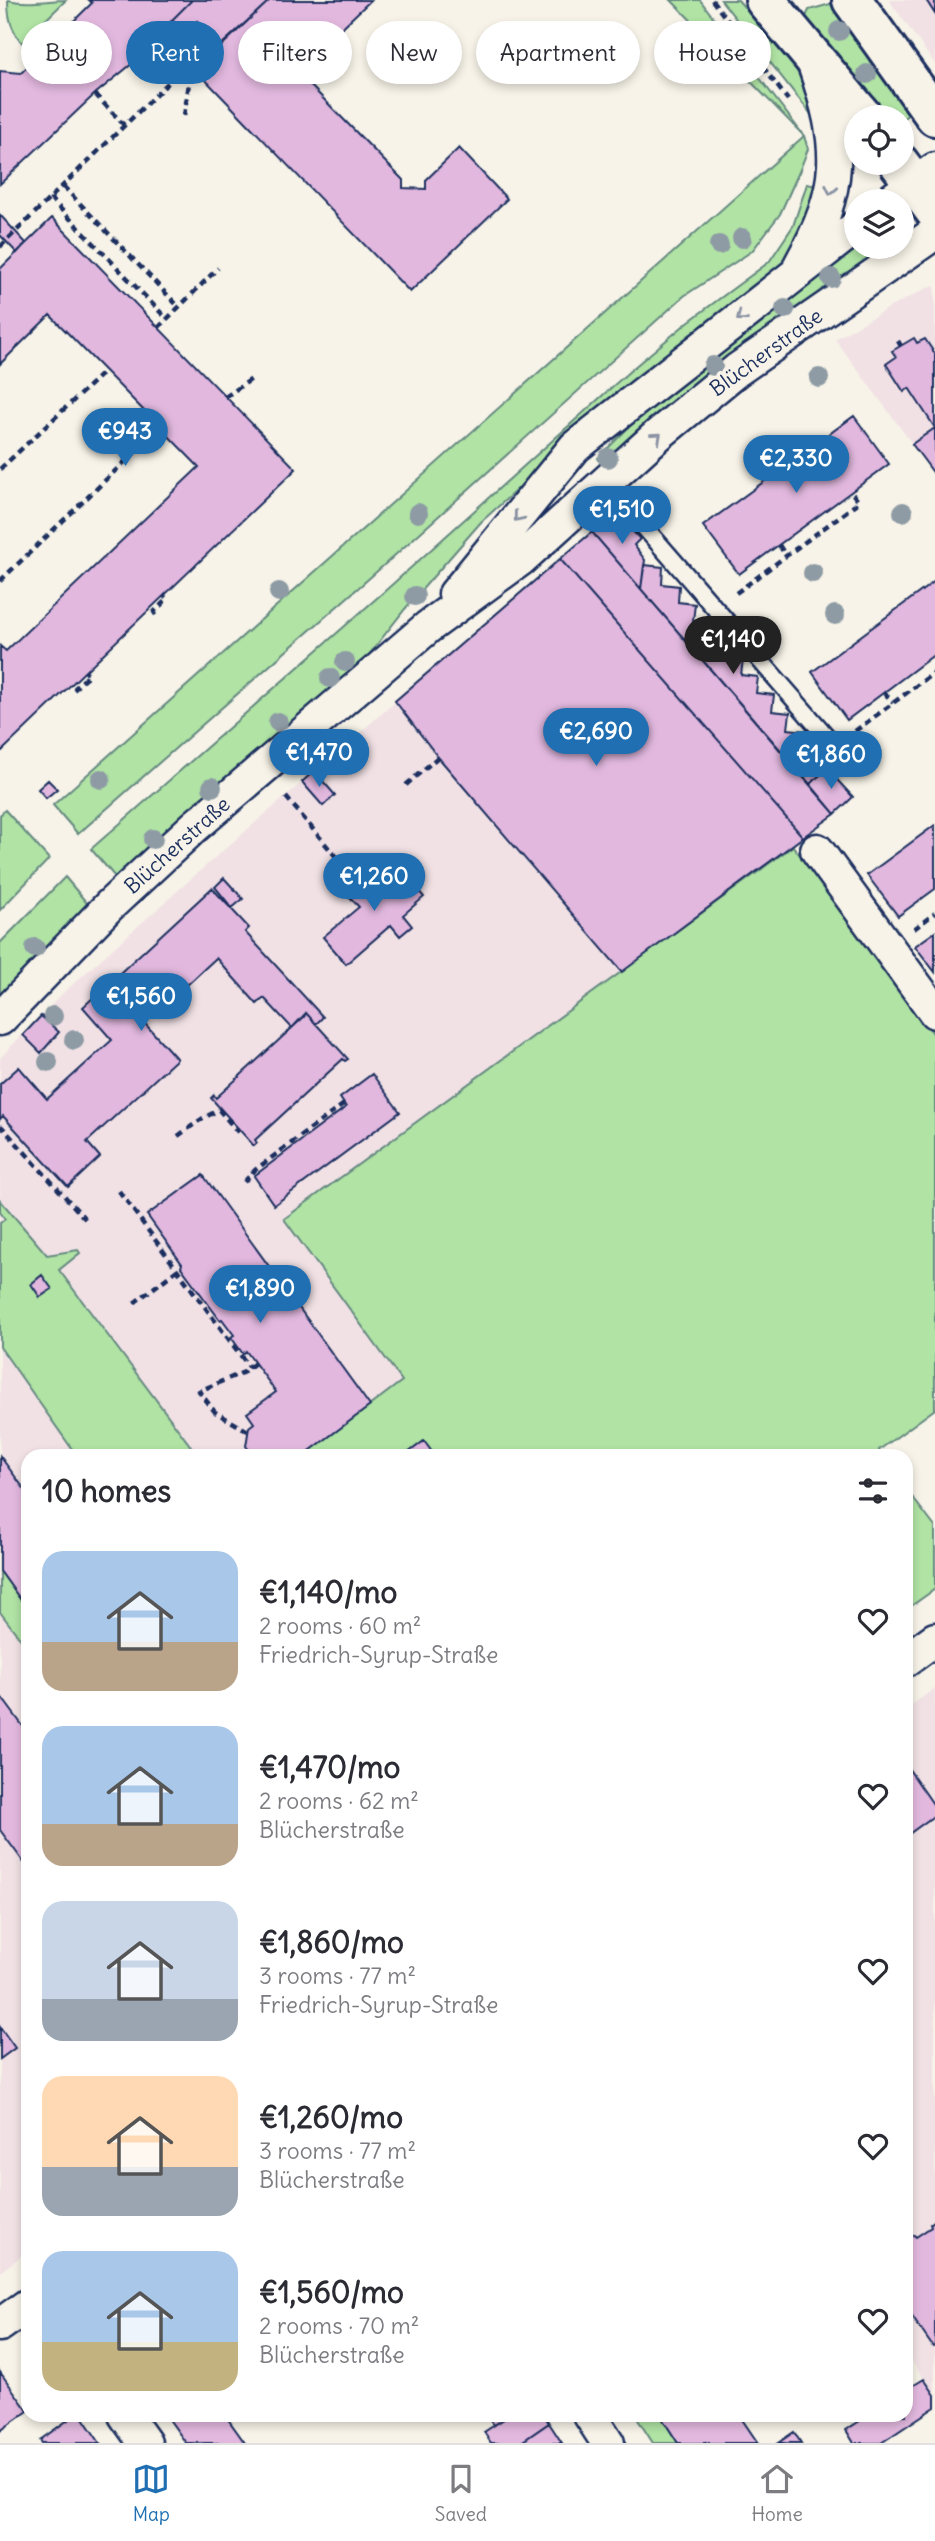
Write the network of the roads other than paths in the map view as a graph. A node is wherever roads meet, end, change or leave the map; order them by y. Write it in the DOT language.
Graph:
graph roads {
  1 [pos="765,0"];
  2 [pos="852,0"];
  3 [pos="810,53"];
  4 [pos="853,105"];
  5 [pos="935,116"];
  6 [pos="935,233"];
  7 [pos="844,237"];
  8 [pos="795,275"];
  9 [pos="575,447"];
  10 [pos="606,483"];
  11 [pos="428,628"];
  12 [pos="853,767"];
  13 [pos="817,850"];
  14 [pos="935,1012"];
  15 [pos="0,1019"];
  16 [pos="935,1639"];
  17 [pos="913,1655"];
  18 [pos="21,2310"];
  19 [pos="0,2325"];
  20 [pos="130,2422"];
  21 [pos="594,2422"];
  22 [pos="145,2443"];
  23 [pos="608,2443"];
  1 -- 3 [label="main road"];
  2 -- 5 [label="main road"];
  3 -- 4 [label="main road"];
  3 -- 8 [label="street, Blücherstraße, one-way"];
  10 -- 6 [label="street, Blücherstraße, one-way"];
  7 -- 8 [label="street, Blücherstraße"];
  8 -- 9 [label="street, Blücherstraße, one-way"];
  9 -- 10 [label="street"];
  9 -- 11 [label="street, Blücherstraße, one-way"];
  10 -- 11 [label="street, Blücherstraße"];
  10 -- 12 [label="lane"];
  11 -- 15 [label="street, Blücherstraße"];
  13 -- 14 [label="street"];
  16 -- 17 [label="street"];
  18 -- 19 [label="street"];
  20 -- 22 [label="street"];
  21 -- 23 [label="street"];
}
